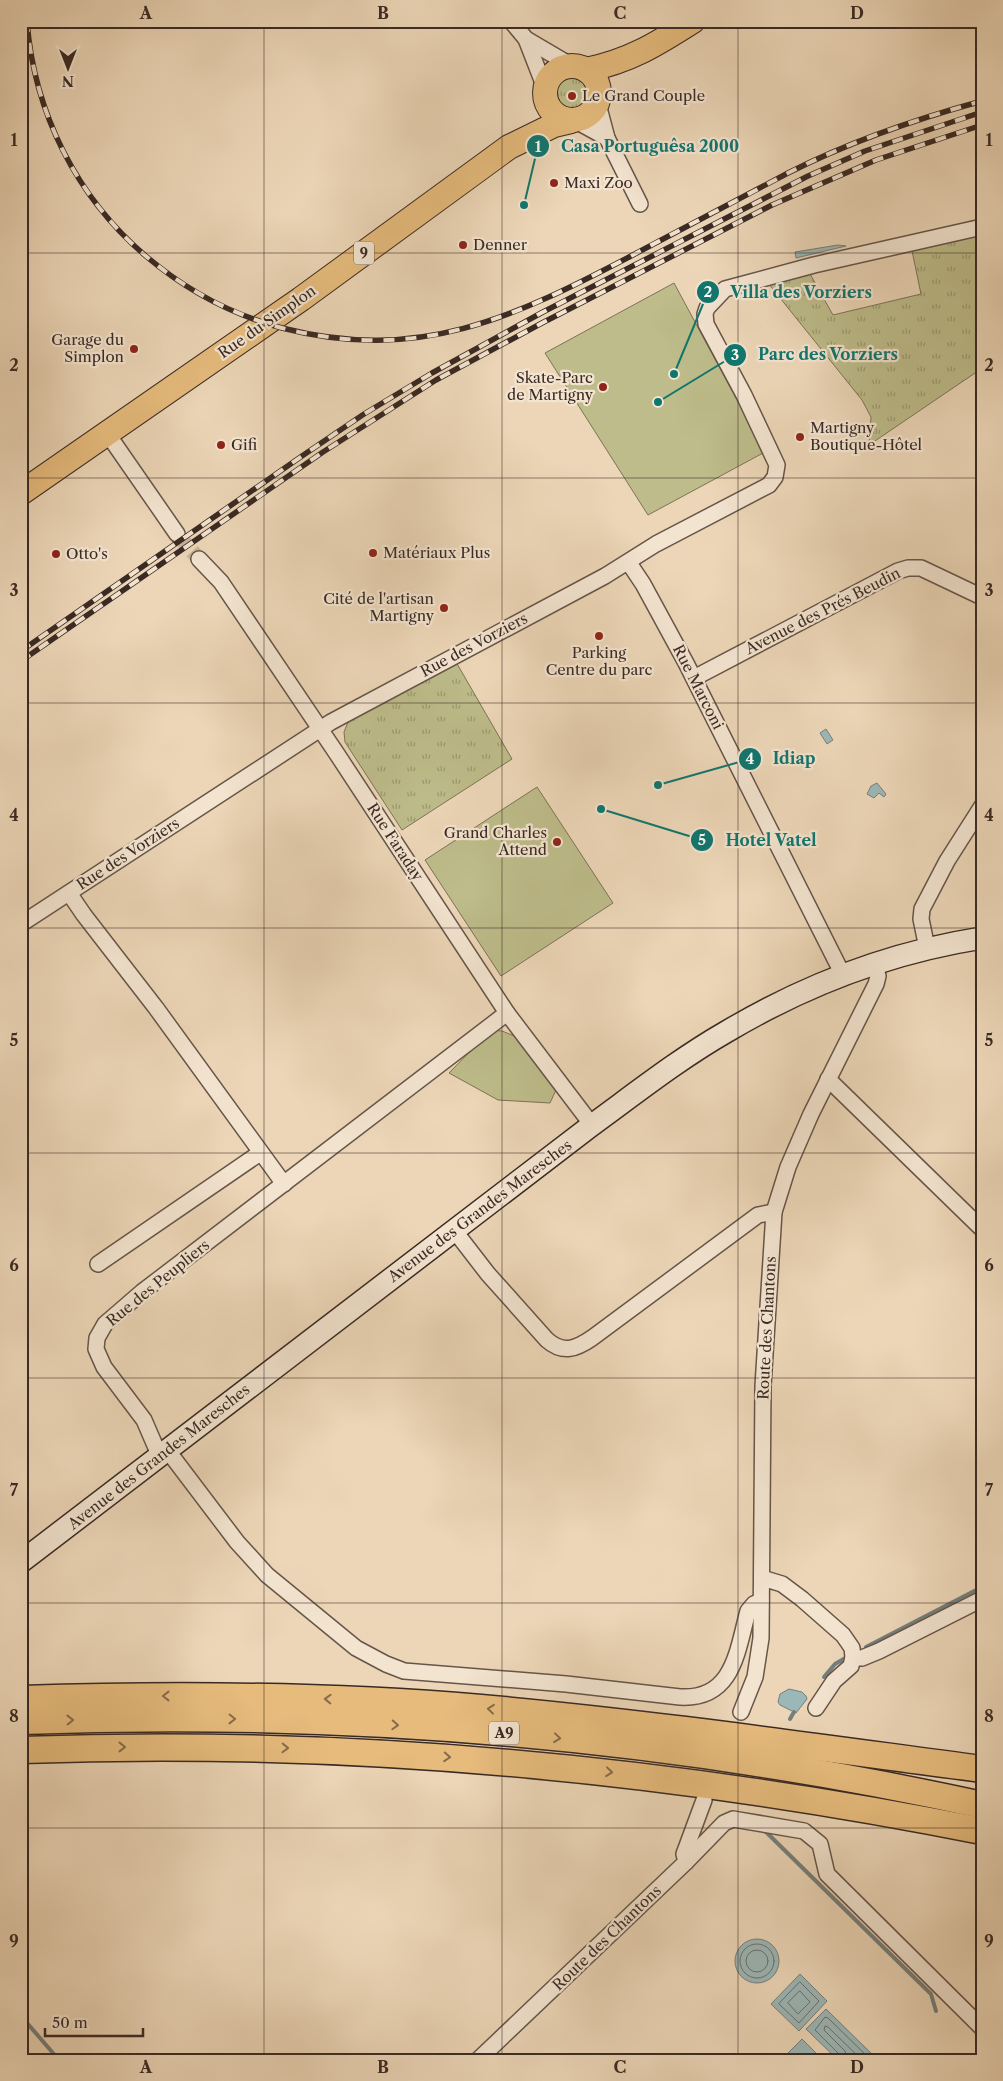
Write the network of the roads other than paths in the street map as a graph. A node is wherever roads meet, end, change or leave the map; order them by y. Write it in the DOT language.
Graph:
graph roads {
  1 [pos="512,21"];
  2 [pos="693,21"];
  3 [pos="526,39"];
  4 [pos="647,50"];
  5 [pos="579,68"];
  6 [pos="545,93"];
  7 [pos="598,102"];
  8 [pos="574,121"];
  9 [pos="607,138"];
  10 [pos="509,147"];
  11 [pos="640,204"];
  12 [pos="982,227"];
  13 [pos="107,434"];
  14 [pos="21,493"];
  15 [pos="177,534"];
  16 [pos="199,559"];
  17 [pos="629,563"];
  18 [pos="982,597"];
  19 [pos="694,678"];
  20 [pos="320,730"];
  21 [pos="982,806"];
  22 [pos="69,892"];
  23 [pos="21,924"];
  24 [pos="982,938"];
  25 [pos="927,948"];
  26 [pos="875,964"];
  27 [pos="844,975"];
  28 [pos="507,1013"];
  29 [pos="828,1079"];
  30 [pos="592,1125"];
  31 [pos="260,1153"];
  32 [pos="284,1184"];
  33 [pos="774,1212"];
  34 [pos="982,1229"];
  35 [pos="454,1230"];
  36 [pos="98,1264"];
  37 [pos="164,1454"];
  38 [pos="21,1562"];
  39 [pos="762,1578"];
  40 [pos="982,1599"];
  41 [pos="761,1601"];
  42 [pos="853,1658"];
  43 [pos="21,1699"];
  44 [pos="816,1708"];
  45 [pos="741,1712"];
  46 [pos="21,1721"];
  47 [pos="661,1727"];
  48 [pos="21,1750"];
  49 [pos="982,1769"];
  50 [pos="982,1783"];
  51 [pos="762,1792"];
  52 [pos="704,1800"];
  53 [pos="982,1805"];
  54 [pos="982,1831"];
  55 [pos="982,1846"];
  56 [pos="686,1862"];
  57 [pos="982,2028"];
  58 [pos="478,2060"];
  1 -- 3 [label="street"];
  2 -- 4 [label="main road, 9"];
  3 -- 5 [label="street"];
  3 -- 6 [label="street"];
  4 -- 5 [label="main road, 9"];
  4 -- 7 [label="main road, 9"];
  5 -- 6 [label="main road, 9"];
  5 -- 7 [label="main road"];
  6 -- 8 [label="main road"];
  6 -- 10 [label="main road, Rue du Simplon / 9"];
  7 -- 8 [label="main road, 9"];
  7 -- 9 [label="street"];
  8 -- 9 [label="street"];
  8 -- 10 [label="main road, Rue du Simplon / 9"];
  9 -- 11 [label="street"];
  10 -- 13 [label="main road, Rue du Simplon / 9"];
  12 -- 17 [label="street, Rue des Vorziers"];
  13 -- 14 [label="main road, Rue du Simplon / 9"];
  13 -- 15 [label="street"];
  16 -- 20 [label="street, Rue Faraday"];
  17 -- 19 [label="street, Rue Marconi"];
  17 -- 20 [label="street, Rue des Vorziers"];
  18 -- 19 [label="street, Avenue des Prés Beudin"];
  19 -- 27 [label="street, Rue Marconi"];
  20 -- 22 [label="street, Rue des Vorziers"];
  20 -- 28 [label="street, Rue Faraday"];
  21 -- 25 [label="street"];
  22 -- 23 [label="street, Rue des Vorziers"];
  22 -- 31 [label="street"];
  24 -- 25 [label="main road, Avenue des Grandes Maresches"];
  25 -- 26 [label="main road, Avenue des Grandes Maresches"];
  26 -- 27 [label="main road, Avenue des Grandes Maresches"];
  26 -- 29 [label="street, Route des Chantons"];
  27 -- 30 [label="main road, Avenue des Grandes Maresches"];
  28 -- 30 [label="street, Rue Faraday"];
  28 -- 32 [label="street, Rue des Peupliers"];
  29 -- 33 [label="street, Route des Chantons"];
  29 -- 34 [label="street"];
  30 -- 35 [label="main road, Avenue des Grandes Maresches"];
  31 -- 32 [label="street"];
  31 -- 36 [label="street"];
  32 -- 37 [label="street, Rue des Peupliers"];
  33 -- 35 [label="street"];
  33 -- 39 [label="street, Route des Chantons"];
  35 -- 37 [label="main road, Avenue des Grandes Maresches"];
  37 -- 38 [label="main road, Avenue des Grandes Maresches"];
  37 -- 41 [label="street, Rue des Peupliers"];
  39 -- 41 [label="street, Route des Chantons"];
  39 -- 42 [label="street"];
  40 -- 42 [label="street"];
  41 -- 45 [label="street, Route des Chantons"];
  42 -- 44 [label="street"];
  47 -- 43 [label="highway, A9, one-way"];
  46 -- 53 [label="highway, A9, one-way"];
  47 -- 49 [label="highway"];
  47 -- 50 [label="highway, A9"];
  48 -- 51 [label="highway, one-way"];
  51 -- 54 [label="highway"];
  51 -- 55 [label="highway"];
  52 -- 56 [label="street"];
  56 -- 57 [label="street, Route des Chantons"];
  56 -- 58 [label="street, Route des Chantons"];
}
